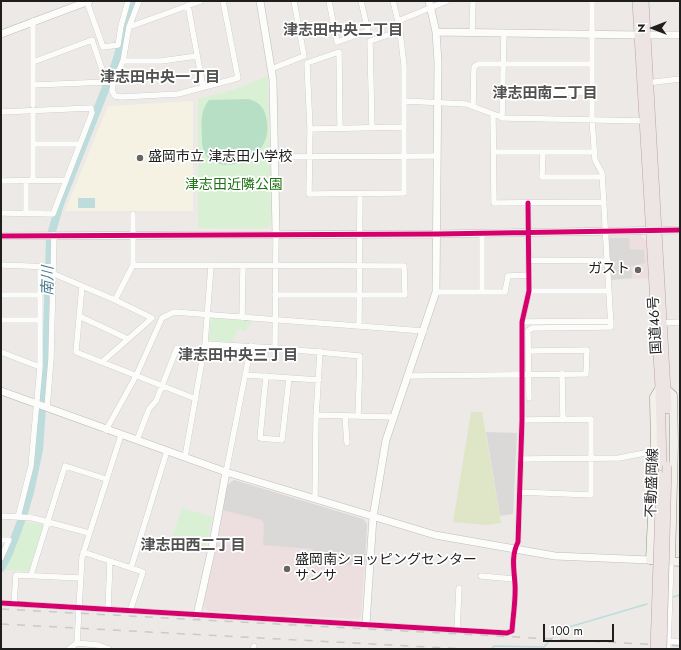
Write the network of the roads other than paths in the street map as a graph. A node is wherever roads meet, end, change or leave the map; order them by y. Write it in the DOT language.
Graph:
graph roads {
  1 [pos="128,1"];
  2 [pos="139,1"];
  3 [pos="201,1"];
  4 [pos="223,1"];
  5 [pos="260,1"];
  6 [pos="294,1"];
  7 [pos="329,1"];
  8 [pos="361,1"];
  9 [pos="393,1"];
  10 [pos="447,1"];
  11 [pos="473,1"];
  12 [pos="592,1"];
  13 [pos="637,1"];
  14 [pos="644,1"];
  15 [pos="85,2"];
  16 [pos="188,5"];
  17 [pos="430,5"];
  18 [pos="33,21"];
  19 [pos="129,27"];
  20 [pos="2,32"];
  21 [pos="436,32"];
  22 [pos="472,32"];
  23 [pos="504,33"];
  24 [pos="592,34"];
  25 [pos="643,35"];
  26 [pos="680,35"];
  27 [pos="94,47"];
  28 [pos="103,47"];
  29 [pos="197,56"];
  30 [pos="123,60"];
  31 [pos="33,62"];
  32 [pos="503,64"];
  33 [pos="592,64"];
  34 [pos="271,69"];
  35 [pos="680,79"];
  36 [pos="109,82"];
  37 [pos="645,83"];
  38 [pos="33,85"];
  39 [pos="203,87"];
  40 [pos="502,92"];
  41 [pos="592,93"];
  42 [pos="405,101"];
  43 [pos="438,102"];
  44 [pos="473,106"];
  45 [pos="33,108"];
  46 [pos="1,112"];
  47 [pos="493,115"];
  48 [pos="502,118"];
  49 [pos="592,120"];
  50 [pos="644,121"];
  51 [pos="403,127"];
  52 [pos="340,128"];
  53 [pos="372,128"];
  54 [pos="310,129"];
  55 [pos="33,144"];
  56 [pos="80,144"];
  57 [pos="494,152"];
  58 [pos="595,152"];
  59 [pos="543,153"];
  60 [pos="404,156"];
  61 [pos="437,156"];
  62 [pos="274,157"];
  63 [pos="308,157"];
  64 [pos="602,177"];
  65 [pos="65,180"];
  66 [pos="1,181"];
  67 [pos="26,181"];
  68 [pos="33,181"];
  69 [pos="360,194"];
  70 [pos="528,202"];
  71 [pos="604,202"];
  72 [pos="1,213"];
  73 [pos="26,213"];
  74 [pos="133,214"];
  75 [pos="606,230"];
  76 [pos="654,230"];
  77 [pos="680,230"];
  78 [pos="528,232"];
  79 [pos="276,233"];
  80 [pos="482,233"];
  81 [pos="360,234"];
  82 [pos="437,234"];
  83 [pos="133,235"];
  84 [pos="1,236"];
  85 [pos="54,236"];
  86 [pos="529,260"];
  87 [pos="608,260"];
  88 [pos="1,265"];
  89 [pos="133,265"];
  90 [pos="211,266"];
  91 [pos="243,266"];
  92 [pos="276,266"];
  93 [pos="360,266"];
  94 [pos="40,267"];
  95 [pos="54,267"];
  96 [pos="54,274"];
  97 [pos="529,275"];
  98 [pos="82,286"];
  99 [pos="529,291"];
  100 [pos="609,291"];
  101 [pos="436,292"];
  102 [pos="482,292"];
  103 [pos="1,295"];
  104 [pos="40,295"];
  105 [pos="275,295"];
  106 [pos="360,295"];
  107 [pos="116,300"];
  108 [pos="208,315"];
  109 [pos="80,316"];
  110 [pos="242,318"];
  111 [pos="1,320"];
  112 [pos="40,320"];
  113 [pos="275,320"];
  114 [pos="611,321"];
  115 [pos="522,322"];
  116 [pos="680,322"];
  117 [pos="663,323"];
  118 [pos="359,326"];
  119 [pos="424,330"];
  120 [pos="128,339"];
  121 [pos="205,344"];
  122 [pos="251,346"];
  123 [pos="275,348"];
  124 [pos="320,351"];
  125 [pos="529,351"];
  126 [pos="1,352"];
  127 [pos="203,353"];
  128 [pos="102,362"];
  129 [pos="40,367"];
  130 [pos="522,374"];
  131 [pos="529,374"];
  132 [pos="562,374"];
  133 [pos="246,375"];
  134 [pos="136,376"];
  135 [pos="266,376"];
  136 [pos="408,376"];
  137 [pos="289,378"];
  138 [pos="319,380"];
  139 [pos="162,385"];
  140 [pos="663,388"];
  141 [pos="1,391"];
  142 [pos="529,398"];
  143 [pos="196,399"];
  144 [pos="37,404"];
  145 [pos="48,408"];
  146 [pos="316,415"];
  147 [pos="345,416"];
  148 [pos="358,416"];
  149 [pos="393,417"];
  150 [pos="563,419"];
  151 [pos="522,420"];
  152 [pos="106,430"];
  153 [pos="121,435"];
  154 [pos="137,440"];
  155 [pos="347,443"];
  156 [pos="167,451"];
  157 [pos="655,451"];
  158 [pos="185,457"];
  159 [pos="592,458"];
  160 [pos="520,459"];
  161 [pos="665,466"];
  162 [pos="226,472"];
  163 [pos="106,479"];
  164 [pos="519,492"];
  165 [pos="315,498"];
  166 [pos="1,516"];
  167 [pos="18,517"];
  168 [pos="373,517"];
  169 [pos="48,521"];
  170 [pos="89,533"];
  171 [pos="1,540"];
  172 [pos="514,550"];
  173 [pos="83,552"];
  174 [pos="1,558"];
  175 [pos="650,560"];
  176 [pos="110,561"];
  177 [pos="677,561"];
  178 [pos="131,568"];
  179 [pos="31,575"];
  180 [pos="480,576"];
  181 [pos="80,578"];
  182 [pos="514,579"];
  183 [pos="459,588"];
  184 [pos="1,603"];
  185 [pos="14,604"];
  186 [pos="79,607"];
  187 [pos="108,609"];
  188 [pos="130,611"];
  189 [pos="197,614"];
  190 [pos="366,624"];
  191 [pos="456,630"];
  192 [pos="680,642"];
  193 [pos="77,643"];
  194 [pos="666,646"];
  195 [pos="69,649"];
  196 [pos="109,649"];
  197 [pos="655,649"];
  1 -- 28 [label="street"];
  2 -- 19 [label="street"];
  3 -- 16 [label="street"];
  4 -- 39 [label="street"];
  5 -- 34 [label="street"];
  6 -- 34 [label="street"];
  7 -- 8 [label="street"];
  9 -- 17 [label="street"];
  10 -- 17 [label="street"];
  11 -- 22 [label="street"];
  12 -- 24 [label="street"];
  13 -- 25 [label="highway, 国道46号"];
  14 -- 25 [label="highway, 国道46号"];
  15 -- 18 [label="street"];
  15 -- 28 [label="street"];
  16 -- 19 [label="street"];
  16 -- 29 [label="street"];
  17 -- 21 [label="street"];
  18 -- 20 [label="street"];
  18 -- 31 [label="street"];
  19 -- 30 [label="street"];
  21 -- 22 [label="street"];
  21 -- 43 [label="street"];
  22 -- 23 [label="street"];
  23 -- 24 [label="street"];
  23 -- 32 [label="street"];
  24 -- 25 [label="street"];
  24 -- 33 [label="street"];
  25 -- 26 [label="street"];
  25 -- 37 [label="highway, 国道46号"];
  27 -- 28 [label="street"];
  27 -- 31 [label="street"];
  27 -- 36 [label="street"];
  29 -- 30 [label="street"];
  29 -- 39 [label="street"];
  30 -- 36 [label="street"];
  31 -- 38 [label="street"];
  32 -- 33 [label="street"];
  32 -- 40 [label="street"];
  32 -- 44 [label="street"];
  33 -- 41 [label="street"];
  34 -- 62 [label="street"];
  35 -- 37 [label="street"];
  36 -- 38 [label="street"];
  36 -- 39 [label="street"];
  37 -- 50 [label="highway, 国道46号"];
  37 -- 76 [label="highway, 国道46号"];
  38 -- 45 [label="street"];
  40 -- 41 [label="street"];
  40 -- 48 [label="street"];
  41 -- 49 [label="street"];
  42 -- 43 [label="street"];
  42 -- 51 [label="street"];
  42 -- 53 [label="street"];
  43 -- 44 [label="street"];
  43 -- 61 [label="street"];
  44 -- 47 [label="street"];
  45 -- 46 [label="street"];
  45 -- 55 [label="street"];
  45 -- 56 [label="street"];
  47 -- 48 [label="street"];
  47 -- 57 [label="street"];
  48 -- 49 [label="street"];
  49 -- 50 [label="street"];
  49 -- 58 [label="street"];
  50 -- 76 [label="highway, 国道46号"];
  51 -- 53 [label="street"];
  51 -- 60 [label="street"];
  52 -- 53 [label="street"];
  52 -- 54 [label="street"];
  52 -- 54 [label="street"];
  54 -- 63 [label="street"];
  55 -- 56 [label="street"];
  55 -- 68 [label="street"];
  56 -- 65 [label="street"];
  57 -- 59 [label="street"];
  57 -- 70 [label="street"];
  58 -- 59 [label="street"];
  58 -- 64 [label="street"];
  59 -- 64 [label="street"];
  60 -- 61 [label="street"];
  60 -- 63 [label="street"];
  60 -- 69 [label="street"];
  61 -- 82 [label="street"];
  62 -- 63 [label="street"];
  62 -- 79 [label="street"];
  63 -- 69 [label="street"];
  64 -- 71 [label="street"];
  65 -- 68 [label="street"];
  65 -- 73 [label="street"];
  66 -- 67 [label="street"];
  67 -- 68 [label="street"];
  67 -- 73 [label="street"];
  69 -- 81 [label="street"];
  70 -- 71 [label="street"];
  70 -- 78 [label="street"];
  71 -- 75 [label="street"];
  72 -- 73 [label="street"];
  74 -- 83 [label="street"];
  75 -- 76 [label="street"];
  75 -- 78 [label="street"];
  75 -- 87 [label="street"];
  76 -- 77 [label="street"];
  76 -- 117 [label="highway, 国道46号"];
  76 -- 140 [label="highway, 国道46号"];
  78 -- 80 [label="street"];
  78 -- 86 [label="street"];
  79 -- 81 [label="street"];
  79 -- 83 [label="street"];
  79 -- 92 [label="street"];
  80 -- 82 [label="street"];
  80 -- 102 [label="street"];
  81 -- 82 [label="street"];
  81 -- 93 [label="street"];
  82 -- 101 [label="street"];
  83 -- 85 [label="street"];
  83 -- 89 [label="street"];
  84 -- 85 [label="street"];
  85 -- 95 [label="street"];
  86 -- 87 [label="street"];
  86 -- 97 [label="street"];
  87 -- 100 [label="street"];
  88 -- 94 [label="street"];
  89 -- 90 [label="street"];
  89 -- 107 [label="street"];
  90 -- 91 [label="street"];
  90 -- 108 [label="street"];
  91 -- 92 [label="street"];
  91 -- 110 [label="street"];
  92 -- 93 [label="street"];
  92 -- 105 [label="street"];
  93 -- 106 [label="street"];
  93 -- 106 [label="street"];
  94 -- 95 [label="street"];
  94 -- 104 [label="street"];
  95 -- 96 [label="street"];
  96 -- 98 [label="street"];
  96 -- 145 [label="street"];
  97 -- 99 [label="street"];
  97 -- 102 [label="street"];
  98 -- 107 [label="street"];
  98 -- 109 [label="street"];
  99 -- 100 [label="street"];
  99 -- 115 [label="street"];
  100 -- 114 [label="street"];
  101 -- 102 [label="street"];
  101 -- 119 [label="street"];
  103 -- 104 [label="street"];
  104 -- 112 [label="street"];
  105 -- 106 [label="street"];
  105 -- 113 [label="street"];
  106 -- 118 [label="street"];
  107 -- 120 [label="street"];
  108 -- 110 [label="street"];
  108 -- 121 [label="street"];
  108 -- 134 [label="street"];
  109 -- 120 [label="street"];
  109 -- 128 [label="street"];
  110 -- 113 [label="street"];
  111 -- 112 [label="street"];
  112 -- 129 [label="street"];
  113 -- 118 [label="street"];
  113 -- 123 [label="street"];
  114 -- 115 [label="street"];
  114 -- 125 [label="street"];
  115 -- 130 [label="street"];
  116 -- 117 [label="street"];
  117 -- 140 [label="highway, 国道46号"];
  118 -- 119 [label="street"];
  119 -- 136 [label="street"];
  120 -- 128 [label="street"];
  121 -- 122 [label="street"];
  121 -- 127 [label="street"];
  122 -- 123 [label="street"];
  122 -- 133 [label="street"];
  123 -- 124 [label="street"];
  124 -- 138 [label="street"];
  124 -- 148 [label="street"];
  125 -- 131 [label="street"];
  125 -- 132 [label="street"];
  126 -- 129 [label="street"];
  127 -- 139 [label="street"];
  127 -- 143 [label="street"];
  128 -- 134 [label="street"];
  129 -- 144 [label="street"];
  130 -- 131 [label="street"];
  130 -- 136 [label="street"];
  130 -- 151 [label="street"];
  131 -- 132 [label="street"];
  131 -- 142 [label="street"];
  132 -- 150 [label="street"];
  133 -- 135 [label="street"];
  133 -- 162 [label="street"];
  134 -- 139 [label="street"];
  134 -- 152 [label="street"];
  135 -- 137 [label="street"];
  135 -- 137 [label="street"];
  136 -- 149 [label="street"];
  137 -- 138 [label="street"];
  138 -- 146 [label="street"];
  139 -- 143 [label="street"];
  139 -- 154 [label="street"];
  140 -- 157 [label="main road, 不動盛岡線"];
  140 -- 161 [label="highway, 国道46号"];
  140 -- 177 [label="main road, 不動盛岡線"];
  141 -- 144 [label="street"];
  143 -- 158 [label="street"];
  144 -- 145 [label="street"];
  144 -- 167 [label="street"];
  145 -- 152 [label="street"];
  146 -- 147 [label="street"];
  146 -- 165 [label="street"];
  147 -- 148 [label="street"];
  147 -- 155 [label="street"];
  148 -- 149 [label="street"];
  149 -- 168 [label="street"];
  150 -- 151 [label="street"];
  150 -- 159 [label="street"];
  151 -- 160 [label="street"];
  152 -- 153 [label="street"];
  153 -- 154 [label="street"];
  153 -- 163 [label="street"];
  154 -- 156 [label="street"];
  156 -- 158 [label="street"];
  156 -- 178 [label="street"];
  157 -- 159 [label="street"];
  157 -- 175 [label="main road, 不動盛岡線"];
  158 -- 162 [label="street"];
  159 -- 160 [label="street"];
  159 -- 164 [label="street"];
  160 -- 164 [label="street"];
  161 -- 194 [label="highway, 国道46号, bridge"];
  161 -- 197 [label="highway, 国道46号, bridge"];
  162 -- 165 [label="street"];
  162 -- 189 [label="street"];
  163 -- 169 [label="street"];
  163 -- 170 [label="street"];
  164 -- 172 [label="street"];
  165 -- 168 [label="street"];
  166 -- 167 [label="street"];
  167 -- 169 [label="street"];
  168 -- 172 [label="street"];
  168 -- 190 [label="street"];
  169 -- 170 [label="street"];
  169 -- 179 [label="street"];
  170 -- 173 [label="street"];
  171 -- 174 [label="street"];
  172 -- 175 [label="street"];
  172 -- 182 [label="street"];
  173 -- 176 [label="street"];
  173 -- 181 [label="street"];
  175 -- 177 [label="main road"];
  176 -- 178 [label="street"];
  176 -- 187 [label="street"];
  177 -- 194 [label="street"];
  178 -- 188 [label="street"];
  179 -- 181 [label="street"];
  179 -- 185 [label="street"];
  180 -- 182 [label="street"];
  181 -- 186 [label="street"];
  182 -- 191 [label="street"];
  183 -- 191 [label="street"];
  184 -- 185 [label="street"];
  185 -- 186 [label="street"];
  186 -- 187 [label="street"];
  186 -- 193 [label="street"];
  187 -- 188 [label="street"];
  188 -- 189 [label="street"];
  189 -- 190 [label="street"];
  190 -- 191 [label="street"];
  192 -- 194 [label="street"];
  193 -- 195 [label="street"];
  193 -- 196 [label="street"];
}
